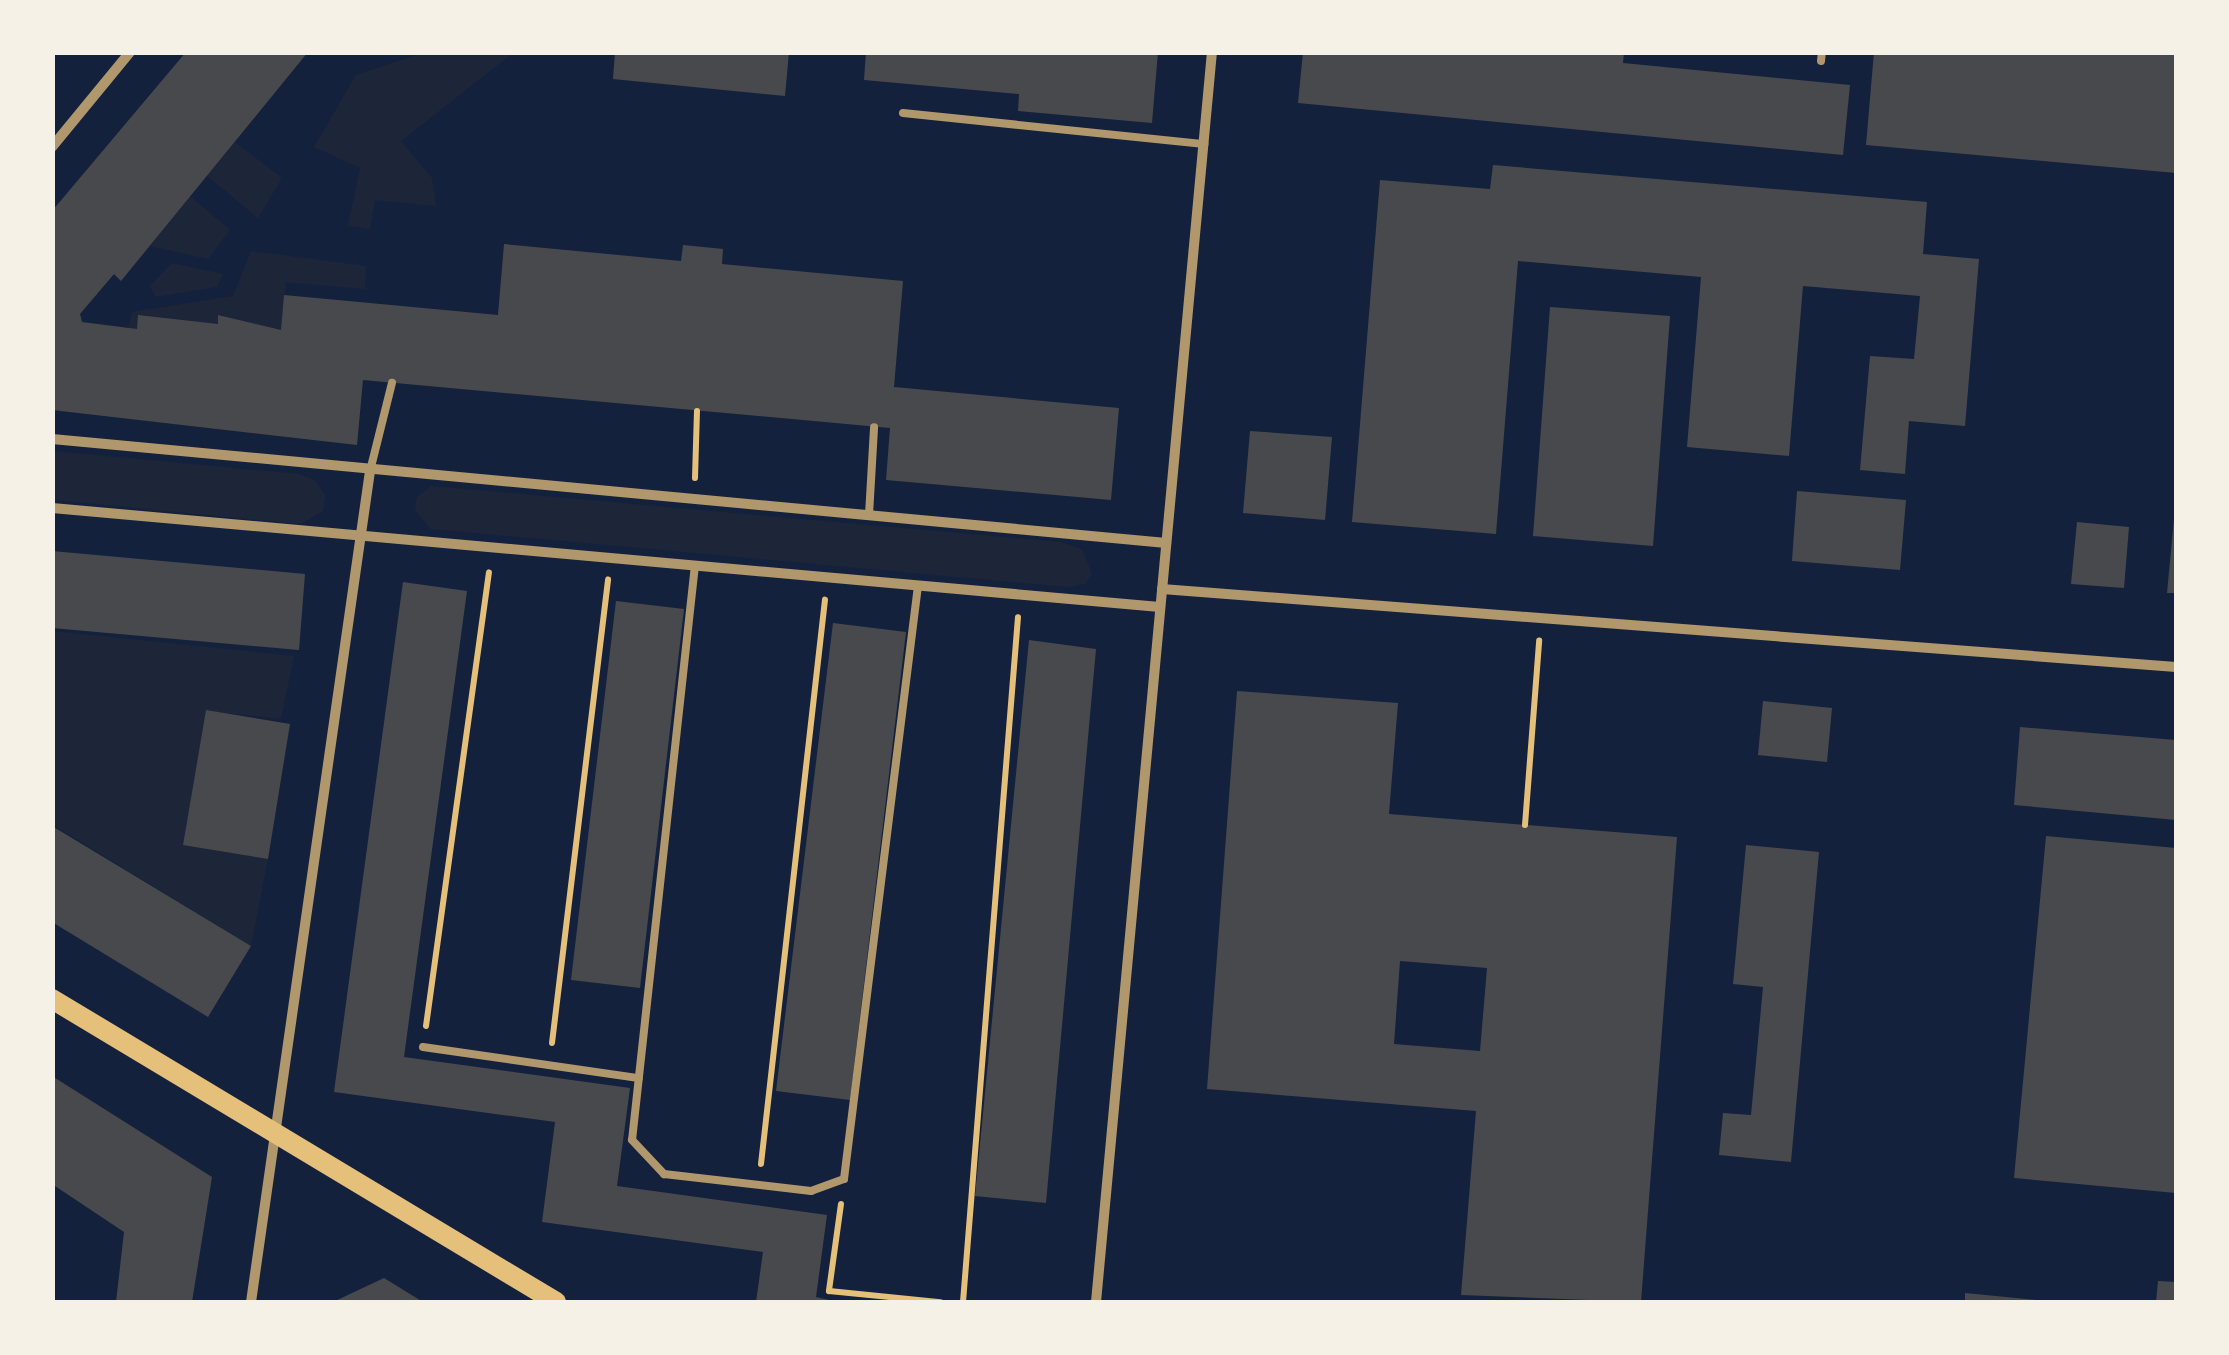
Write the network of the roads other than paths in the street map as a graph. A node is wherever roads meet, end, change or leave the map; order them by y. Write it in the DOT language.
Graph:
graph roads {
  1 [pos="130,52"];
  2 [pos="1212,52"];
  3 [pos="903,113"];
  4 [pos="1204,144"];
  5 [pos="52,147"];
  6 [pos="392,383"];
  7 [pos="874,427"];
  8 [pos="52,439"];
  9 [pos="370,471"];
  10 [pos="52,508"];
  11 [pos="869,515"];
  12 [pos="362,534"];
  13 [pos="1166,544"];
  14 [pos="696,565"];
  15 [pos="918,586"];
  16 [pos="1162,588"];
  17 [pos="1160,607"];
  18 [pos="2176,667"];
  19 [pos="52,999"];
  20 [pos="424,1048"];
  21 [pos="639,1078"];
  22 [pos="275,1134"];
  23 [pos="251,1302"];
  24 [pos="556,1302"];
  25 [pos="1096,1302"];
  1 -- 5 [label="street"];
  2 -- 4 [label="street"];
  3 -- 4 [label="lane"];
  4 -- 13 [label="street"];
  6 -- 9 [label="lane"];
  7 -- 11 [label="lane"];
  8 -- 9 [label="street"];
  9 -- 11 [label="street"];
  9 -- 12 [label="street"];
  10 -- 12 [label="street"];
  11 -- 13 [label="street"];
  12 -- 14 [label="street"];
  12 -- 22 [label="street"];
  13 -- 16 [label="street"];
  14 -- 15 [label="street"];
  14 -- 21 [label="lane"];
  15 -- 17 [label="street"];
  15 -- 21 [label="lane"];
  16 -- 17 [label="street"];
  16 -- 18 [label="street"];
  17 -- 25 [label="street"];
  19 -- 22 [label="main road"];
  20 -- 21 [label="lane"];
  22 -- 23 [label="street"];
  22 -- 24 [label="main road"];
}
